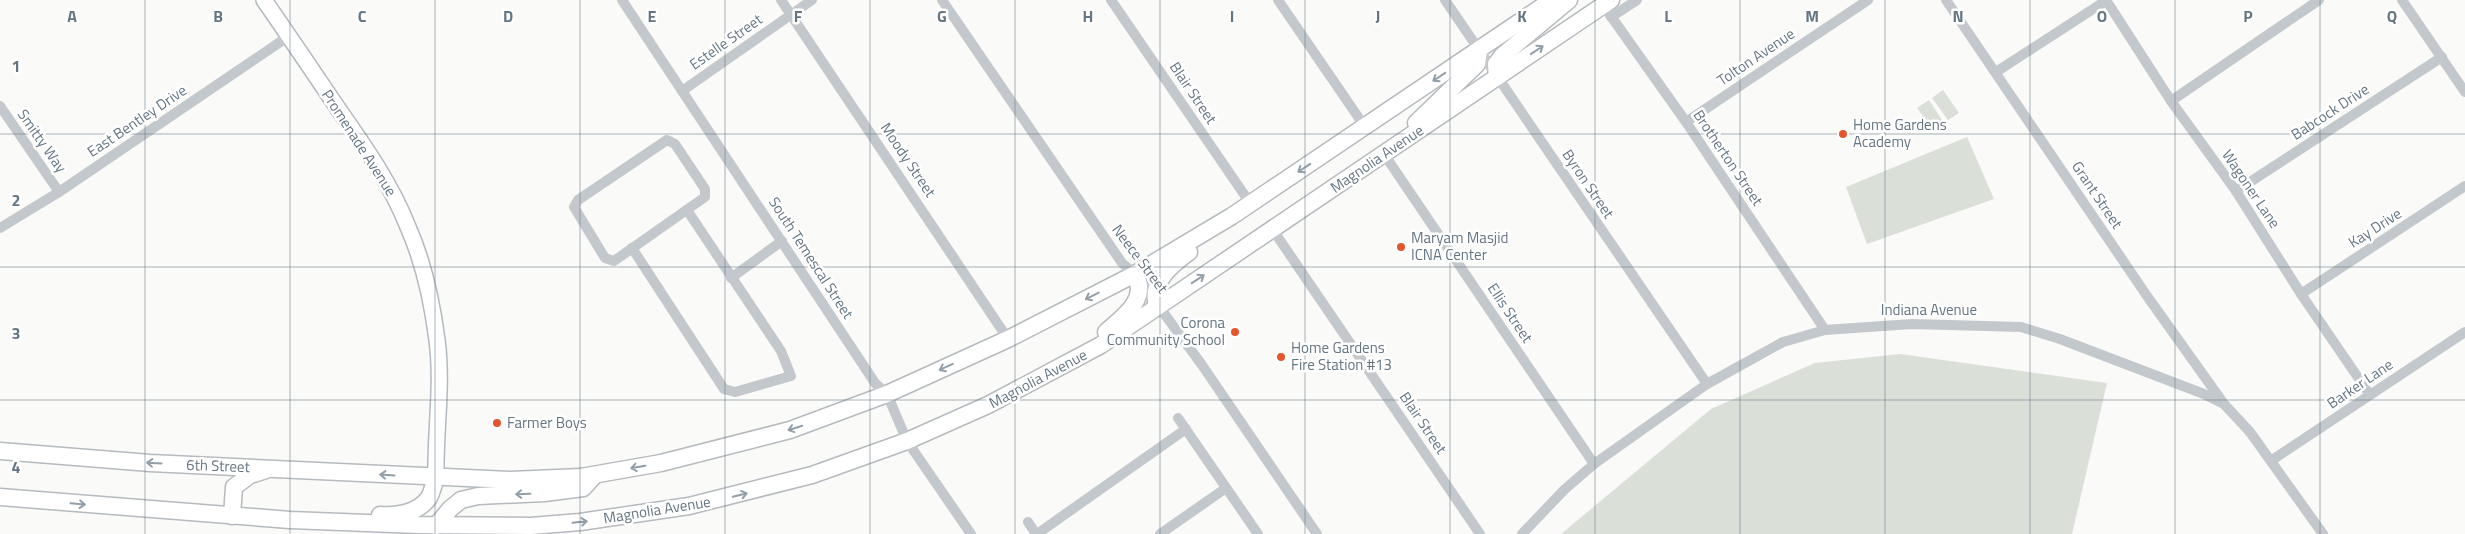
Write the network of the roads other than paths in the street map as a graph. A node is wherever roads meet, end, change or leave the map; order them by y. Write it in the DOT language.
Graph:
graph roads {
  1 [pos="264,0"];
  2 [pos="622,0"];
  3 [pos="781,0"];
  4 [pos="812,0"];
  5 [pos="942,0"];
  6 [pos="1111,0"];
  7 [pos="1278,0"];
  8 [pos="1445,0"];
  9 [pos="1552,0"];
  10 [pos="1569,0"];
  11 [pos="1637,0"];
  12 [pos="1868,0"];
  13 [pos="1946,0"];
  14 [pos="2106,0"];
  15 [pos="2319,0"];
  16 [pos="2402,0"];
  17 [pos="1608,8"];
  18 [pos="791,14"];
  19 [pos="289,36"];
  20 [pos="1479,50"];
  21 [pos="2442,57"];
  22 [pos="1996,72"];
  23 [pos="1497,77"];
  24 [pos="682,91"];
  25 [pos="2465,92"];
  26 [pos="2170,101"];
  27 [pos="0,106"];
  28 [pos="1686,122"];
  29 [pos="1365,127"];
  30 [pos="1384,154"];
  31 [pos="2465,186"];
  32 [pos="59,192"];
  33 [pos="2236,192"];
  34 [pos="1250,203"];
  35 [pos="687,210"];
  36 [pos="1232,216"];
  37 [pos="0,228"];
  38 [pos="1273,230"];
  39 [pos="782,241"];
  40 [pos="632,248"];
  41 [pos="1135,274"];
  42 [pos="731,278"];
  43 [pos="2301,294"];
  44 [pos="1157,306"];
  45 [pos="1825,330"];
  46 [pos="2465,332"];
  47 [pos="1008,339"];
  48 [pos="1072,361"];
  49 [pos="1707,384"];
  50 [pos="887,394"];
  51 [pos="2370,395"];
  52 [pos="2224,404"];
  53 [pos="1178,418"];
  54 [pos="1186,429"];
  55 [pos="908,441"];
  56 [pos="0,451"];
  57 [pos="2272,460"];
  58 [pos="1594,464"];
  59 [pos="273,468"];
  60 [pos="597,474"];
  61 [pos="436,476"];
  62 [pos="1226,488"];
  63 [pos="0,497"];
  64 [pos="232,516"];
  65 [pos="290,520"];
  66 [pos="1028,522"];
  67 [pos="531,526"];
  68 [pos="436,531"];
  69 [pos="467,534"];
  70 [pos="972,534"];
  71 [pos="1036,534"];
  72 [pos="1160,534"];
  73 [pos="1258,534"];
  74 [pos="1317,534"];
  75 [pos="1480,534"];
  76 [pos="1522,534"];
  77 [pos="2323,534"];
  1 -- 19 [label="main road, Promenade Avenue"];
  2 -- 24 [label="street, South Temescal Street"];
  3 -- 18 [label="street, Moody Street"];
  4 -- 18 [label="street, Estelle Street"];
  5 -- 41 [label="street, Neece Street"];
  6 -- 34 [label="street, Blair Street"];
  7 -- 29 [label="street"];
  8 -- 20 [label="street, Byron Street"];
  9 -- 20 [label="main road"];
  10 -- 23 [label="main road"];
  11 -- 17 [label="street, Magnolia Avenue"];
  12 -- 28 [label="street, Tolton Avenue"];
  13 -- 22 [label="street, Grant Street"];
  14 -- 22 [label="street"];
  14 -- 26 [label="street, Wagoner Lane"];
  15 -- 26 [label="street"];
  16 -- 21 [label="street"];
  23 -- 17 [label="main road, Magnolia Avenue, one-way"];
  17 -- 28 [label="street, Brotherton Street"];
  18 -- 24 [label="street, Estelle Street"];
  18 -- 47 [label="street, Moody Street"];
  19 -- 32 [label="street, East Bentley Drive"];
  19 -- 61 [label="main road, Promenade Avenue"];
  20 -- 23 [label="street, Byron Street"];
  20 -- 29 [label="main road, one-way"];
  20 -- 30 [label="main road"];
  21 -- 25 [label="street"];
  21 -- 33 [label="street, Babcock Drive"];
  22 -- 52 [label="street, Grant Street"];
  23 -- 30 [label="main road, Magnolia Avenue"];
  23 -- 49 [label="street, Byron Street"];
  24 -- 39 [label="street, South Temescal Street"];
  26 -- 33 [label="street, Wagoner Lane"];
  27 -- 32 [label="street, Smitty Way"];
  28 -- 45 [label="street, Brotherton Street"];
  29 -- 34 [label="main road, one-way"];
  30 -- 38 [label="main road, Magnolia Avenue"];
  30 -- 58 [label="street, Ellis Street"];
  31 -- 43 [label="street, Kay Drive"];
  32 -- 37 [label="street, East Bentley Drive"];
  33 -- 43 [label="street, Wagoner Lane"];
  34 -- 36 [label="main road"];
  35 -- 40 [label="street"];
  35 -- 40 [label="street"];
  35 -- 42 [label="street"];
  36 -- 41 [label="main road"];
  36 -- 44 [label="main road"];
  44 -- 38 [label="main road, Magnolia Avenue, one-way"];
  38 -- 75 [label="street, Blair Street"];
  39 -- 42 [label="street"];
  39 -- 50 [label="street, South Temescal Street"];
  40 -- 42 [label="street"];
  41 -- 44 [label="street, Neece Street"];
  41 -- 47 [label="main road, one-way"];
  41 -- 48 [label="main road"];
  43 -- 51 [label="street, Wagoner Lane"];
  44 -- 48 [label="main road, Magnolia Avenue"];
  44 -- 74 [label="street, Neece Street"];
  45 -- 49 [label="street, Indiana Avenue"];
  45 -- 52 [label="street, Indiana Avenue"];
  46 -- 51 [label="street, Barker Lane"];
  47 -- 50 [label="main road, one-way"];
  48 -- 55 [label="main road, Magnolia Avenue"];
  49 -- 58 [label="street, Indiana Avenue"];
  50 -- 55 [label="street, South Temescal Street"];
  50 -- 60 [label="main road, one-way"];
  51 -- 57 [label="street, Barker Lane"];
  52 -- 57 [label="street, Indiana Avenue"];
  53 -- 54 [label="street"];
  54 -- 62 [label="street"];
  54 -- 71 [label="street"];
  67 -- 55 [label="main road, Magnolia Avenue, one-way"];
  55 -- 70 [label="street, South Temescal Street"];
  59 -- 56 [label="main road, 6th Street, one-way"];
  57 -- 77 [label="street, Indiana Avenue"];
  58 -- 76 [label="street, Indiana Avenue"];
  61 -- 59 [label="main road, 6th Street, one-way"];
  59 -- 64 [label="main road"];
  60 -- 61 [label="main road"];
  60 -- 68 [label="main road, one-way"];
  61 -- 65 [label="main road"];
  61 -- 68 [label="main road"];
  62 -- 72 [label="street"];
  62 -- 73 [label="street"];
  63 -- 64 [label="main road, one-way"];
  64 -- 65 [label="main road"];
  65 -- 68 [label="main road"];
  66 -- 71 [label="street"];
  67 -- 68 [label="main road, Magnolia Avenue"];
  67 -- 69 [label="main road"];
}
